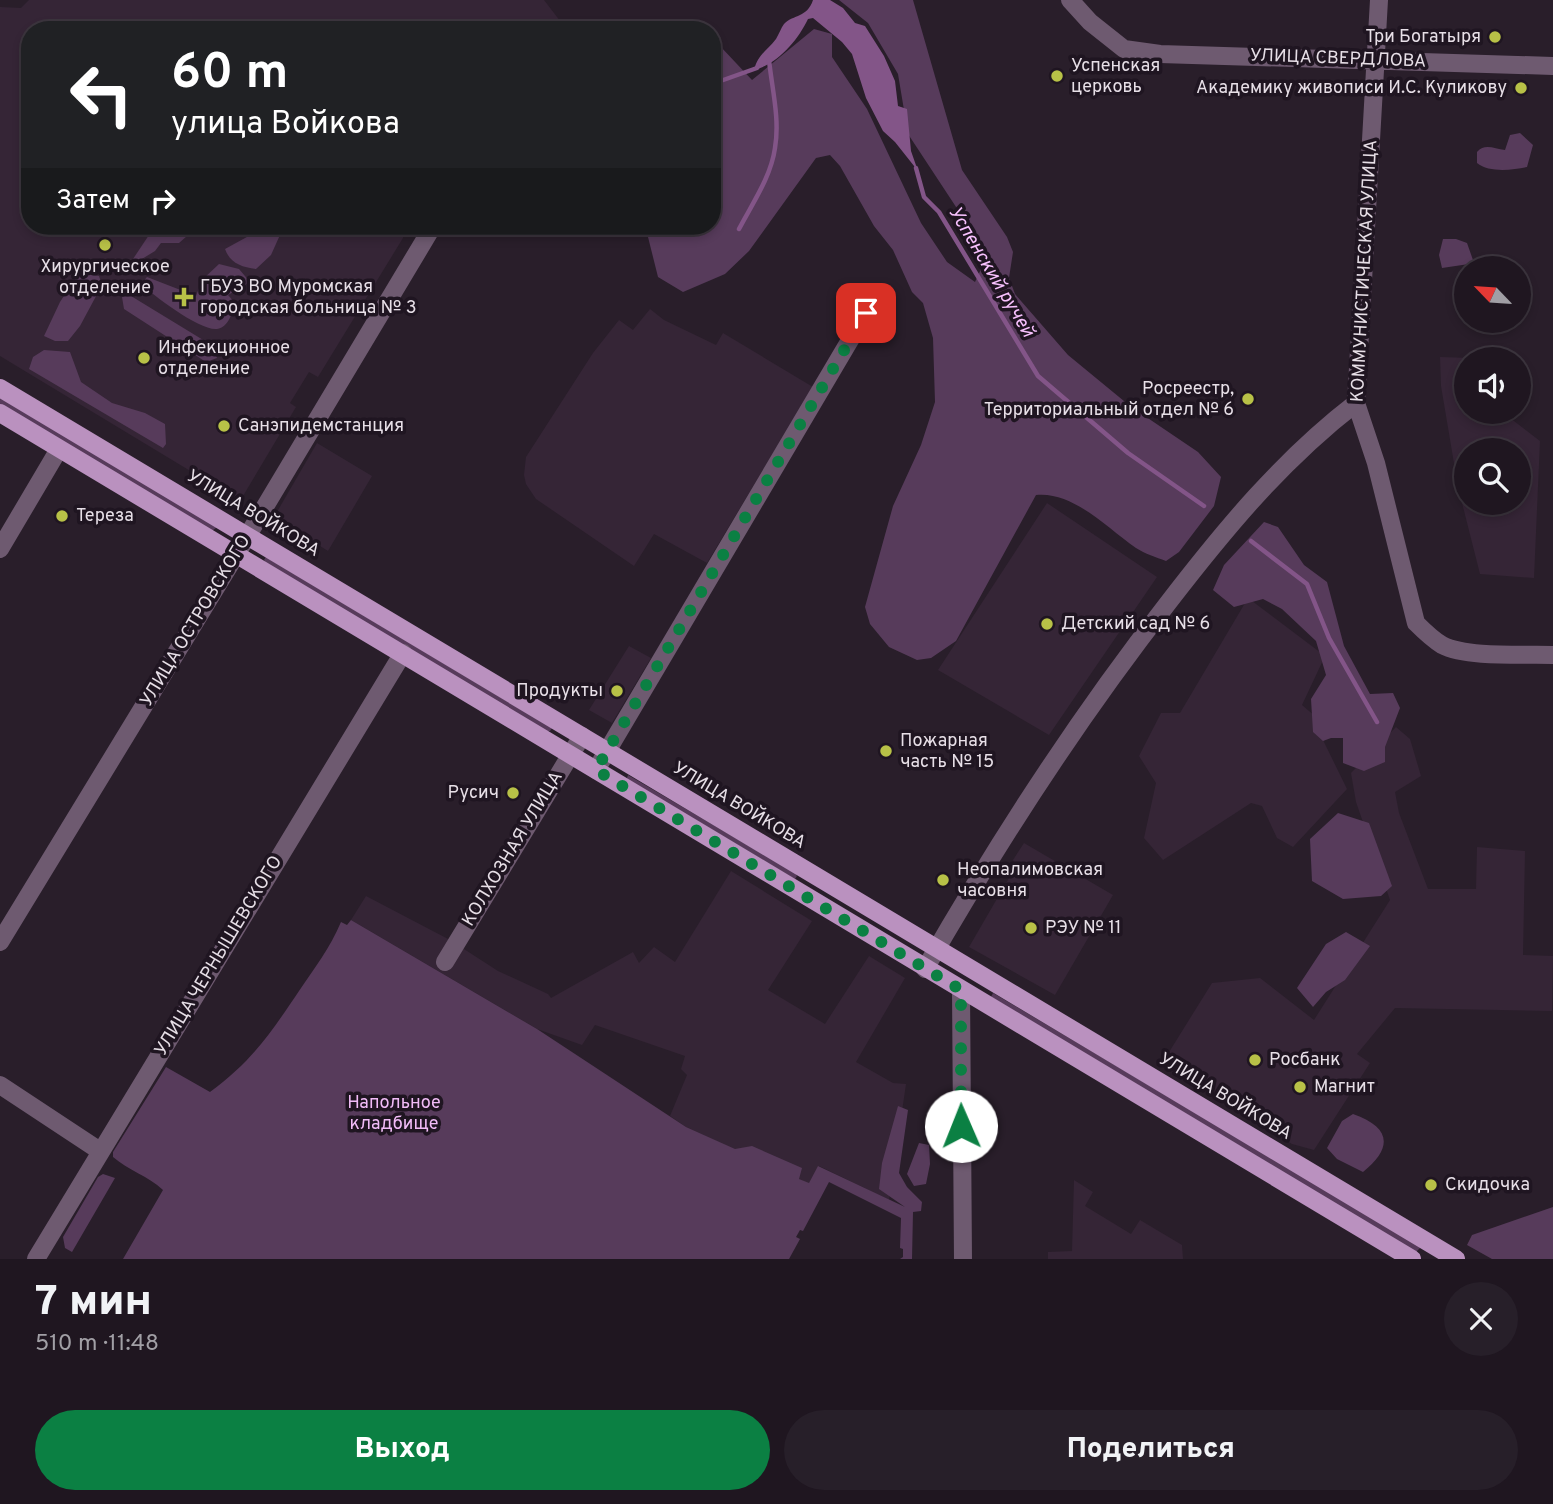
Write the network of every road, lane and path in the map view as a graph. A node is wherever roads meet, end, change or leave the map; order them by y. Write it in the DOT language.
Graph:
graph roads {
  1 [pos="1070,0"];
  2 [pos="1379,0"];
  3 [pos="1376,60"];
  4 [pos="1553,66"];
  5 [pos="428,235"];
  6 [pos="866,313"];
  7 [pos="0,388"];
  8 [pos="1356,403"];
  9 [pos="0,413"];
  10 [pos="59,449"];
  11 [pos="248,535"];
  12 [pos="0,549"];
  13 [pos="237,554"];
  14 [pos="403,653"];
  15 [pos="1553,655"];
  16 [pos="582,736"];
  17 [pos="607,751"];
  18 [pos="571,755"];
  19 [pos="596,770"];
  20 [pos="0,942"];
  21 [pos="936,949"];
  22 [pos="445,962"];
  23 [pos="925,969"];
  24 [pos="961,990"];
  25 [pos="0,1085"];
  26 [pos="100,1151"];
  27 [pos="1454,1258"];
  28 [pos="36,1259"];
  29 [pos="963,1259"];
  30 [pos="1412,1259"];
  1 -- 3 [label="street, УЛИЦА СВЕРДЛОВА"];
  2 -- 3 [label="street, КОММУНИСТИЧЕСКАЯ УЛИЦА"];
  3 -- 4 [label="street, УЛИЦА СВЕРДЛОВА"];
  3 -- 8 [label="street, КОММУНИСТИЧЕСКАЯ УЛИЦА"];
  5 -- 11 [label="street, УЛИЦА ОСТРОВСКОГО"];
  6 -- 17 [label="street"];
  7 -- 11 [label="main road, УЛИЦА ВОЙКОВА"];
  8 -- 15 [label="street, КОММУНИСТИЧЕСКАЯ УЛИЦА"];
  8 -- 21 [label="street"];
  9 -- 10 [label="main road"];
  10 -- 12 [label="street"];
  10 -- 13 [label="main road"];
  11 -- 13 [label="street, УЛИЦА ОСТРОВСКОГО"];
  11 -- 16 [label="main road, УЛИЦА ВОЙКОВА"];
  13 -- 14 [label="main road"];
  13 -- 20 [label="street, УЛИЦА ОСТРОВСКОГО"];
  14 -- 18 [label="main road"];
  14 -- 26 [label="street, УЛИЦА ЧЕРНЫШЕВСКОГО"];
  16 -- 17 [label="main road, УЛИЦА ВОЙКОВА"];
  16 -- 18 [label="street, КОЛХОЗНАЯ УЛИЦА"];
  17 -- 19 [label="street"];
  17 -- 21 [label="main road, УЛИЦА ВОЙКОВА"];
  18 -- 19 [label="main road"];
  18 -- 22 [label="street, КОЛХОЗНАЯ УЛИЦА"];
  19 -- 23 [label="main road"];
  21 -- 23 [label="street"];
  21 -- 27 [label="main road, УЛИЦА ВОЙКОВА"];
  23 -- 24 [label="main road"];
  24 -- 29 [label="street"];
  24 -- 30 [label="main road"];
  25 -- 26 [label="street"];
  26 -- 28 [label="street, УЛИЦА ЧЕРНЫШЕВСКОГО"];
}
